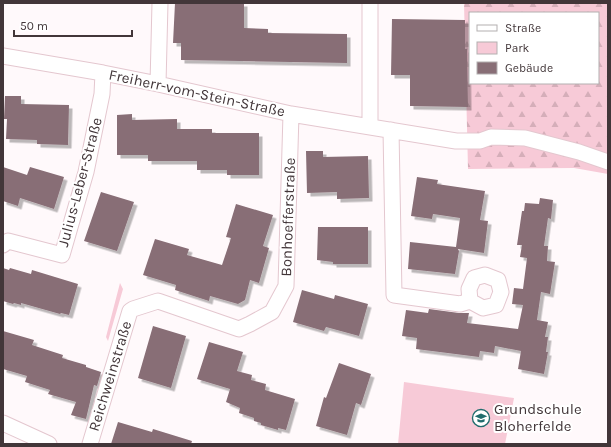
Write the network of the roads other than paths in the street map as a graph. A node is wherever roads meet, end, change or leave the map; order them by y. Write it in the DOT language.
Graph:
graph roads {
  1 [pos="160,3"];
  2 [pos="370,3"];
  3 [pos="3,56"];
  4 [pos="103,73"];
  5 [pos="158,84"];
  6 [pos="291,114"];
  7 [pos="370,127"];
  8 [pos="391,130"];
  9 [pos="608,162"];
  10 [pos="3,245"];
  11 [pos="470,301"];
  12 [pos="133,309"];
  13 [pos="3,423"];
  14 [pos="49,444"];
  15 [pos="90,444"];
  1 -- 5 [label="street"];
  2 -- 7 [label="street"];
  3 -- 4 [label="street, Freiherr-vom-Stein-Straße"];
  4 -- 5 [label="street, Freiherr-vom-Stein-Straße"];
  4 -- 10 [label="street, Julius-Leber-Straße"];
  5 -- 6 [label="street, Freiherr-vom-Stein-Straße"];
  6 -- 7 [label="street, Freiherr-vom-Stein-Straße"];
  6 -- 12 [label="street, Bonhoefferstraße"];
  7 -- 8 [label="street, Freiherr-vom-Stein-Straße"];
  8 -- 9 [label="street, Freiherr-vom-Stein-Straße"];
  8 -- 11 [label="street"];
  12 -- 15 [label="street, Reichweinstraße"];
  13 -- 14 [label="street"];
}
